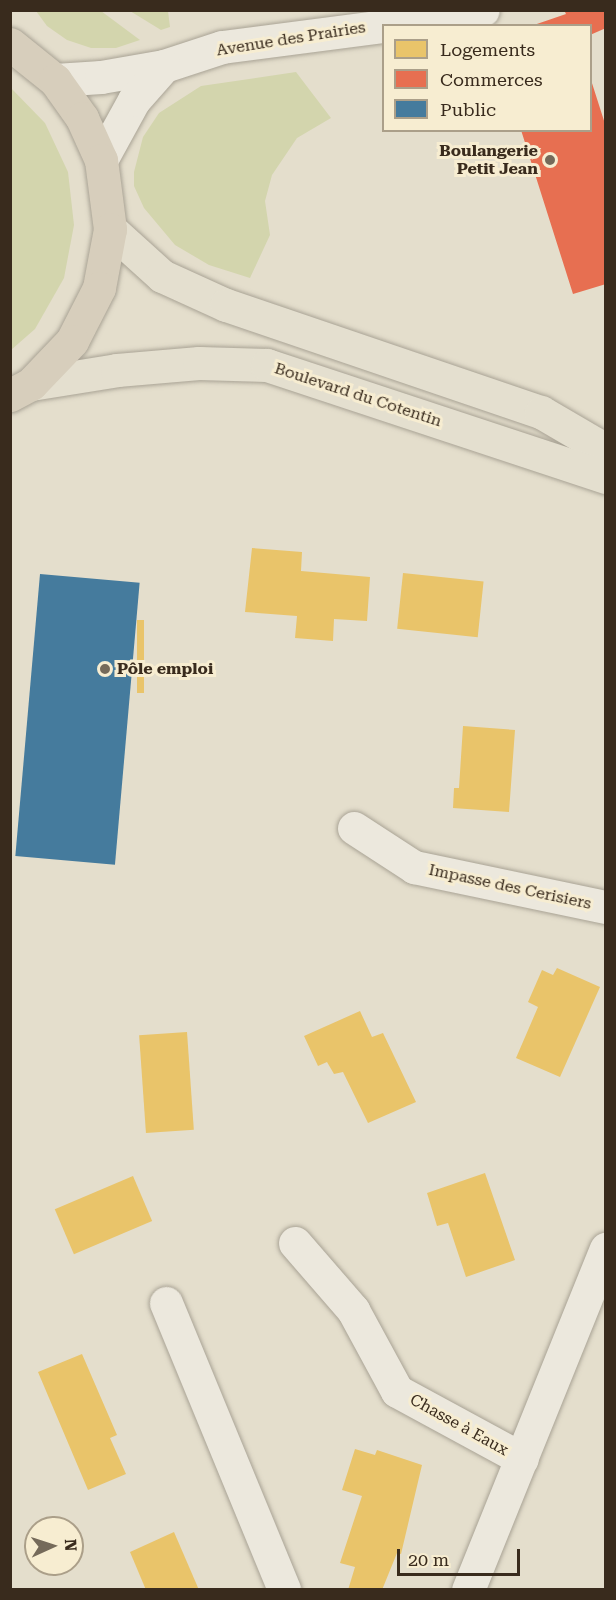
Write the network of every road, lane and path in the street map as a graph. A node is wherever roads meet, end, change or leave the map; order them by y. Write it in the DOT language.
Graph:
graph roads {
  1 [pos="483,10"];
  2 [pos="397,24"];
  3 [pos="382,26"];
  4 [pos="10,44"];
  5 [pos="164,66"];
  6 [pos="55,80"];
  7 [pos="101,160"];
  8 [pos="110,229"];
  9 [pos="21,390"];
  10 [pos="606,450"];
  11 [pos="606,477"];
  12 [pos="354,828"];
  13 [pos="606,907"];
  14 [pos="295,1243"];
  15 [pos="606,1249"];
  16 [pos="166,1303"];
  17 [pos="522,1460"];
  18 [pos="284,1590"];
  19 [pos="468,1590"];
  1 -- 2 [label="street, Avenue des Prairies"];
  3 -- 5 [label="street, Avenue des Prairies"];
  4 -- 6 [label="highway"];
  5 -- 6 [label="street, Avenue des Prairies"];
  5 -- 7 [label="street"];
  6 -- 7 [label="highway"];
  7 -- 8 [label="highway"];
  8 -- 9 [label="highway"];
  8 -- 10 [label="main road"];
  9 -- 11 [label="main road, Boulevard du Cotentin"];
  12 -- 13 [label="street, Impasse des Cerisiers"];
  14 -- 17 [label="street, Chasse à Eaux"];
  15 -- 17 [label="street, Chasse à Eaux"];
  16 -- 18 [label="street"];
  17 -- 19 [label="street, Chasse à Eaux"];
}
